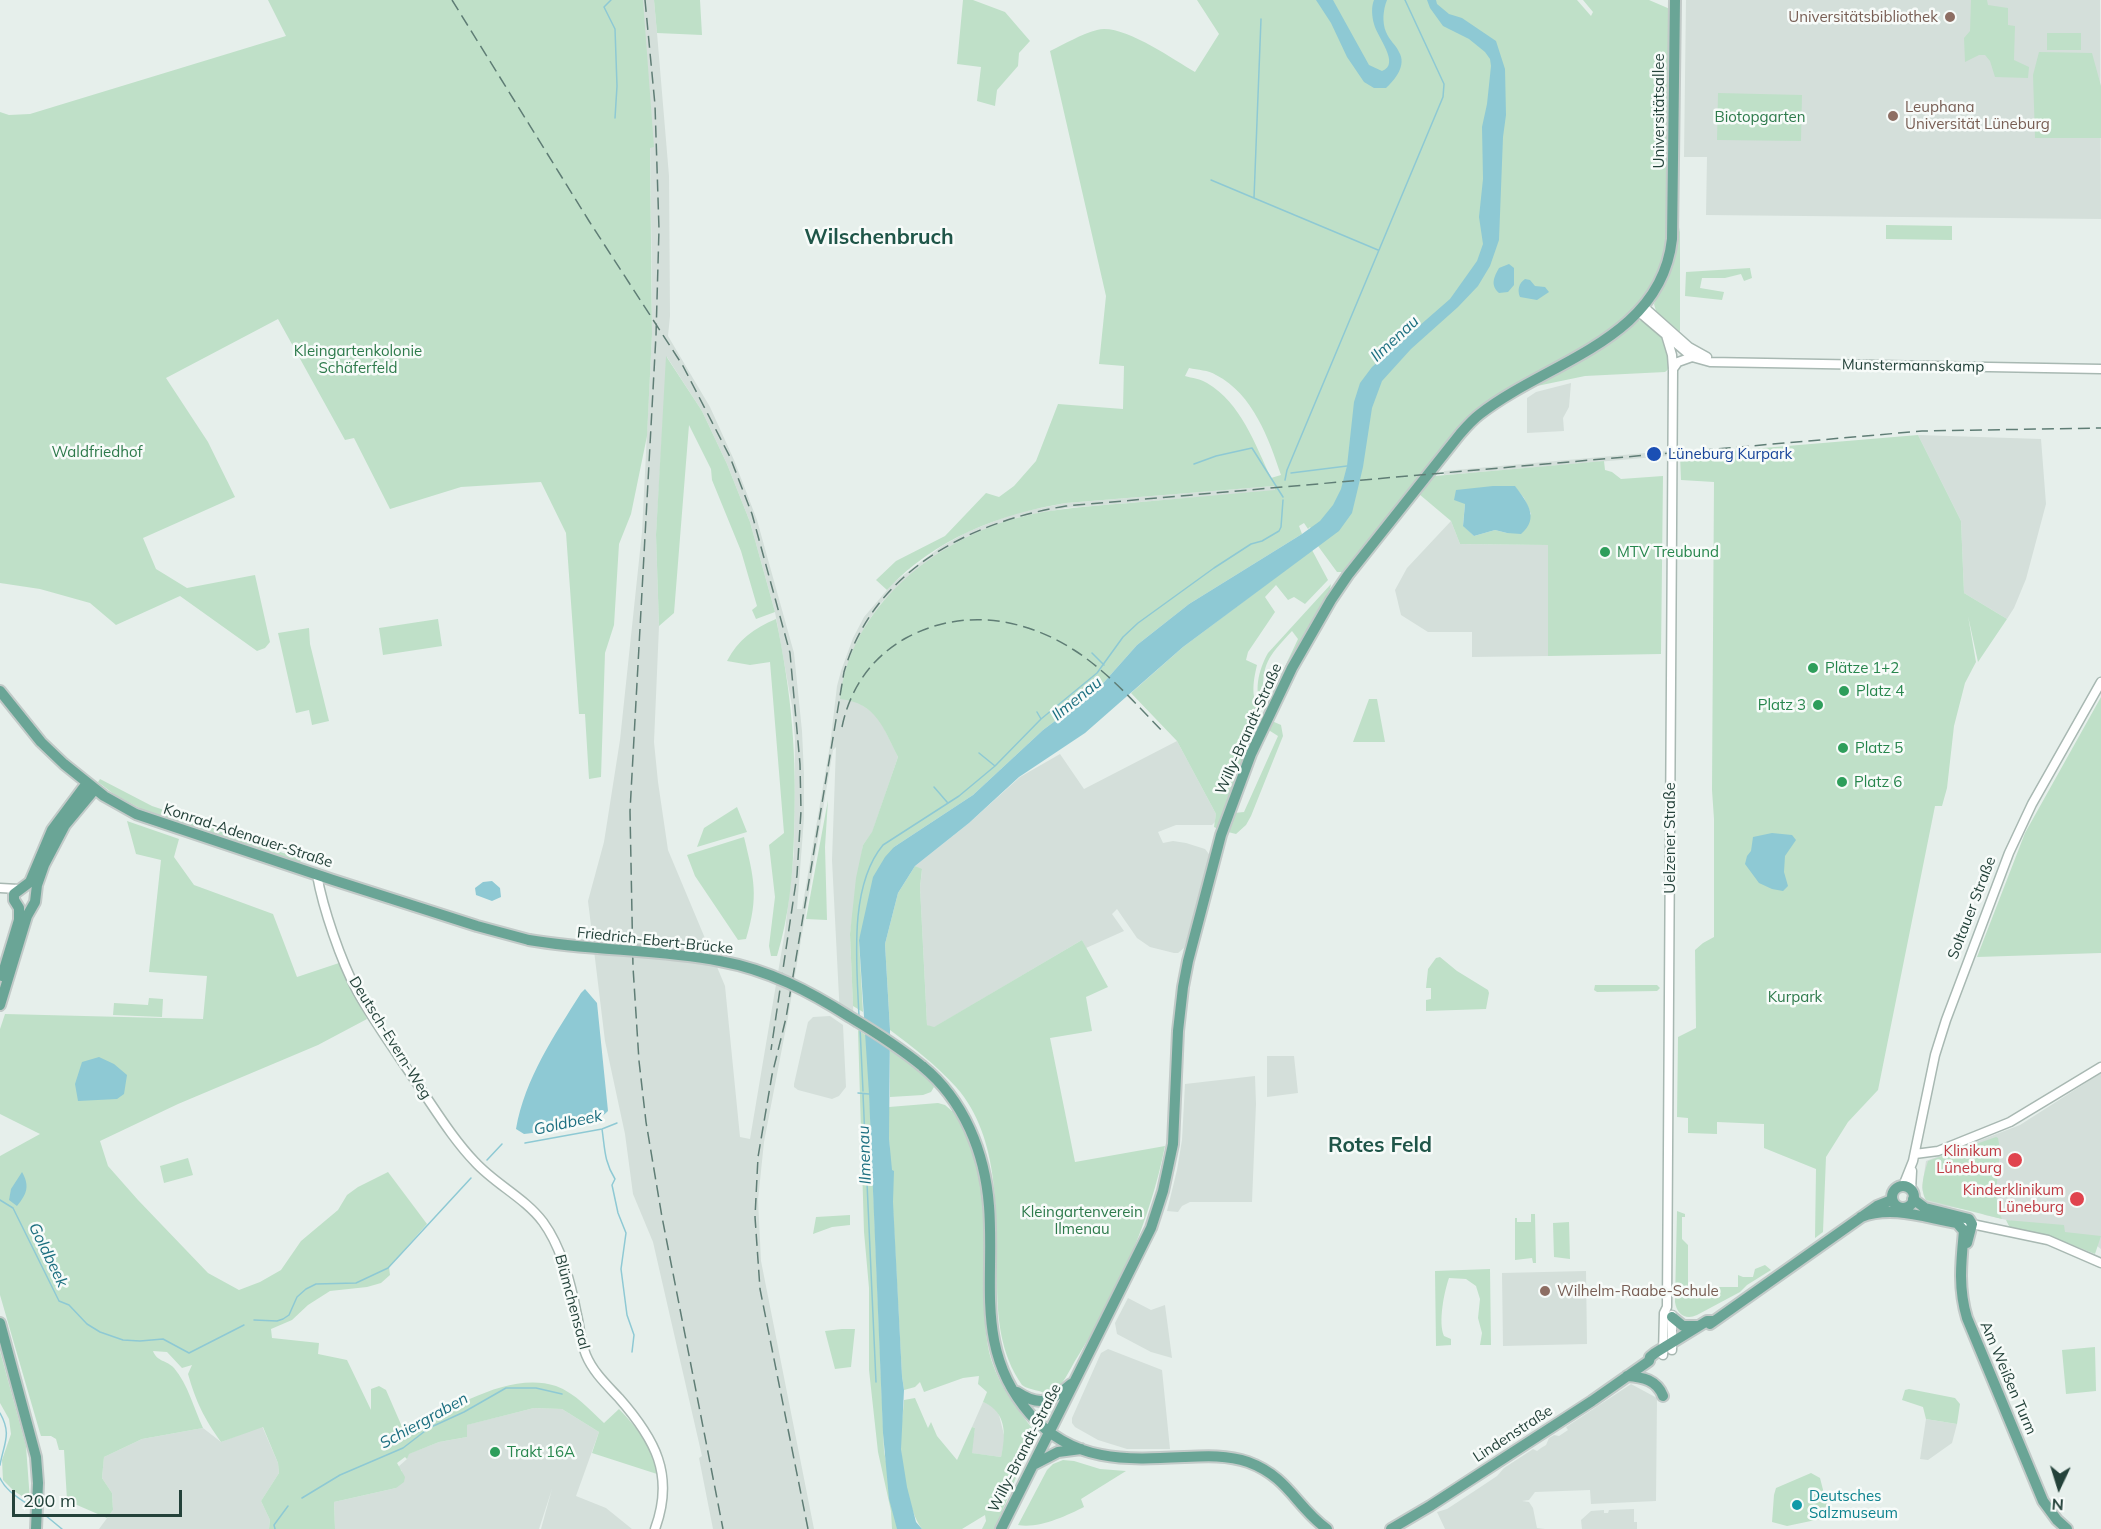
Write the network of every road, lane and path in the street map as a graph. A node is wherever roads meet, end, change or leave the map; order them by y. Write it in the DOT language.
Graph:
graph roads {
  1 [pos="1675,0"];
  2 [pos="1673,221"];
  3 [pos="1642,310"];
  4 [pos="1666,335"];
  5 [pos="1678,346"];
  6 [pos="1672,355"];
  7 [pos="1692,357"];
  8 [pos="1725,363"];
  9 [pos="1673,369"];
  10 [pos="2101,369"];
  11 [pos="2101,682"];
  12 [pos="0,691"];
  13 [pos="91,786"];
  14 [pos="317,875"];
  15 [pos="22,888"];
  16 [pos="0,890"];
  17 [pos="33,901"];
  18 [pos="17,904"];
  19 [pos="529,939"];
  20 [pos="0,981"];
  21 [pos="0,1005"];
  22 [pos="2101,1067"];
  23 [pos="448,1129"];
  24 [pos="1914,1158"];
  25 [pos="1909,1195"];
  26 [pos="1892,1200"];
  27 [pos="1861,1217"];
  28 [pos="1933,1218"];
  29 [pos="1968,1226"];
  30 [pos="2101,1263"];
  31 [pos="1670,1312"];
  32 [pos="1713,1321"];
  33 [pos="0,1323"];
  34 [pos="1700,1326"];
  35 [pos="1668,1349"];
  36 [pos="1627,1376"];
  37 [pos="1076,1380"];
  38 [pos="1012,1389"];
  39 [pos="1663,1396"];
  40 [pos="1050,1432"];
  41 [pos="1081,1449"];
  42 [pos="1033,1465"];
  43 [pos="1326,1528"];
  44 [pos="36,1529"];
  45 [pos="655,1529"];
  46 [pos="1001,1529"];
  47 [pos="1391,1529"];
  48 [pos="2067,1529"];
  1 -- 2 [label="main road, Universitätsallee"];
  2 -- 3 [label="main road, Willy-Brandt-Straße"];
  3 -- 4 [label="street, Munstermannskamp"];
  3 -- 8 [label="street, Munstermannskamp"];
  3 -- 37 [label="main road, Willy-Brandt-Straße"];
  4 -- 5 [label="street, Munstermannskamp"];
  4 -- 6 [label="street, Uelzener Straße"];
  5 -- 6 [label="street"];
  5 -- 7 [label="street, Munstermannskamp"];
  5 -- 9 [label="street, Uelzener Straße"];
  6 -- 9 [label="street, Uelzener Straße"];
  7 -- 8 [label="street, Munstermannskamp"];
  7 -- 9 [label="street"];
  8 -- 10 [label="street, Munstermannskamp"];
  9 -- 31 [label="street, Uelzener Straße"];
  11 -- 24 [label="street, Soltauer Straße"];
  12 -- 13 [label="main road, Konrad-Adenauer-Straße"];
  13 -- 14 [label="main road, Konrad-Adenauer-Straße"];
  13 -- 15 [label="main road"];
  13 -- 17 [label="main road"];
  14 -- 19 [label="main road, Konrad-Adenauer-Straße"];
  14 -- 23 [label="street, Deutsch-Evern-Weg"];
  15 -- 16 [label="street"];
  15 -- 17 [label="main road"];
  15 -- 18 [label="main road"];
  16 -- 18 [label="street"];
  17 -- 18 [label="main road"];
  17 -- 21 [label="main road"];
  18 -- 20 [label="main road"];
  19 -- 38 [label="main road, Friedrich-Ebert-Brücke, bridge"];
  22 -- 24 [label="street"];
  23 -- 45 [label="street, Blümchensaal"];
  24 -- 25 [label="street, Soltauer Straße"];
  25 -- 26 [label="main road"];
  25 -- 26 [label="main road, Soltauer Straße"];
  25 -- 28 [label="main road"];
  25 -- 29 [label="main road"];
  26 -- 27 [label="main road, Soltauer Straße"];
  27 -- 28 [label="main road"];
  27 -- 32 [label="main road, Soltauer Straße"];
  28 -- 29 [label="main road"];
  29 -- 30 [label="street"];
  29 -- 48 [label="main road, Am Weißen Turm"];
  31 -- 34 [label="main road"];
  31 -- 35 [label="street, Uelzener Straße"];
  32 -- 34 [label="main road, Soltauer Straße"];
  32 -- 35 [label="main road, Soltauer Straße"];
  33 -- 44 [label="main road"];
  34 -- 35 [label="main road, Soltauer Straße"];
  35 -- 36 [label="main road, Lindenstraße"];
  36 -- 39 [label="main road"];
  36 -- 47 [label="main road, Lindenstraße"];
  37 -- 38 [label="main road, Willy-Brandt-Straße"];
  37 -- 40 [label="main road, Willy-Brandt-Straße"];
  38 -- 40 [label="main road, Friedrich-Ebert-Brücke"];
  40 -- 41 [label="main road, Friedrich-Ebert-Brücke"];
  40 -- 42 [label="main road, Willy-Brandt-Straße"];
  41 -- 42 [label="main road"];
  41 -- 43 [label="main road, Friedrich-Ebert-Brücke"];
  42 -- 46 [label="main road, Willy-Brandt-Straße"];
}
